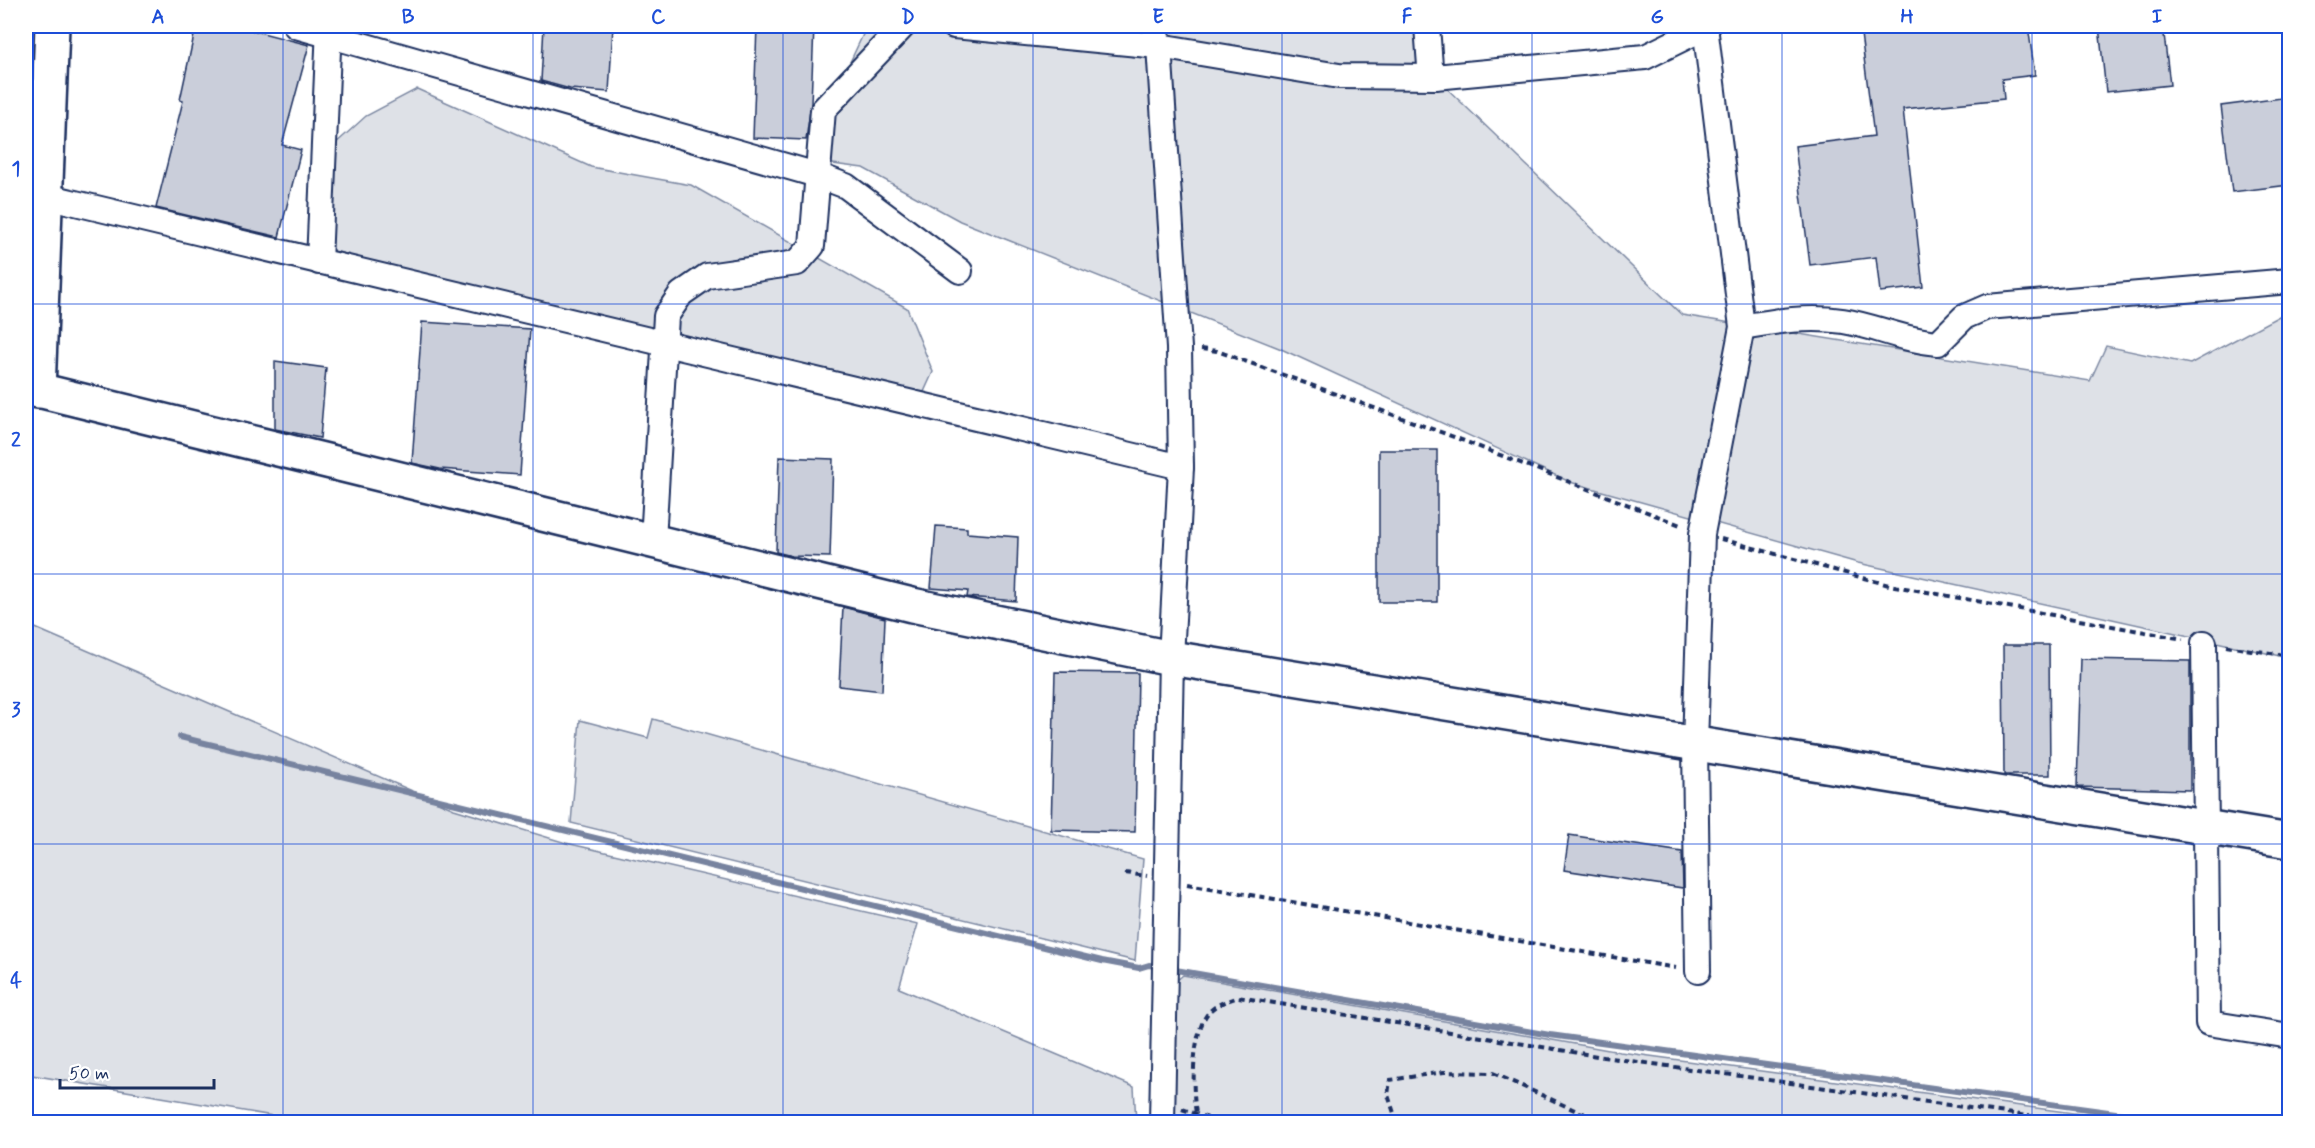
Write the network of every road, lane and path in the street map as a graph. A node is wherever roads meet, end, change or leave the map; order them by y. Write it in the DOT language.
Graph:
graph roads {
  1 [pos="52,26"];
  2 [pos="296,26"];
  3 [pos="903,26"];
  4 [pos="954,26"];
  5 [pos="1427,26"];
  6 [pos="1706,26"];
  7 [pos="328,30"];
  8 [pos="1157,36"];
  9 [pos="1435,77"];
  10 [pos="817,175"];
  11 [pos="36,192"];
  12 [pos="318,262"];
  13 [pos="960,271"];
  14 [pos="2289,281"];
  15 [pos="1742,327"];
  16 [pos="665,345"];
  17 [pos="32,389"];
  18 [pos="1181,467"];
  19 [pos="652,541"];
  20 [pos="2204,643"];
  21 [pos="1171,658"];
  22 [pos="1695,744"];
  23 [pos="2207,828"];
  24 [pos="2289,841"];
  25 [pos="1125,873"];
  26 [pos="1150,877"];
  27 [pos="1186,884"];
  28 [pos="1698,971"];
  29 [pos="2289,1036"];
  30 [pos="1162,1112"];
  31 [pos="1195,1114"];
  32 [pos="1198,1122"];
  33 [pos="1219,1122"];
  34 [pos="1397,1122"];
  35 [pos="1613,1122"];
  36 [pos="2071,1122"];
  1 -- 11 [label="street"];
  2 -- 7 [label="street"];
  3 -- 10 [label="street"];
  4 -- 8 [label="street"];
  5 -- 9 [label="street"];
  6 -- 9 [label="street"];
  6 -- 15 [label="street"];
  7 -- 10 [label="street"];
  7 -- 12 [label="street"];
  8 -- 9 [label="street"];
  8 -- 18 [label="street"];
  10 -- 13 [label="street"];
  10 -- 16 [label="street"];
  11 -- 12 [label="street"];
  11 -- 17 [label="street"];
  12 -- 16 [label="street"];
  14 -- 15 [label="street"];
  15 -- 22 [label="street"];
  16 -- 18 [label="street"];
  16 -- 19 [label="street"];
  17 -- 19 [label="street"];
  18 -- 21 [label="street"];
  19 -- 21 [label="street"];
  20 -- 23 [label="street"];
  21 -- 22 [label="street"];
  21 -- 30 [label="street"];
  22 -- 23 [label="street"];
  22 -- 28 [label="street"];
  23 -- 24 [label="street"];
  23 -- 29 [label="street"];
  25 -- 26 [label="path"];
  27 -- 28 [label="path"];
  30 -- 31 [label="path"];
  31 -- 32 [label="path"];
  31 -- 33 [label="path"];
  31 -- 36 [label="path"];
  34 -- 35 [label="path"];
}
